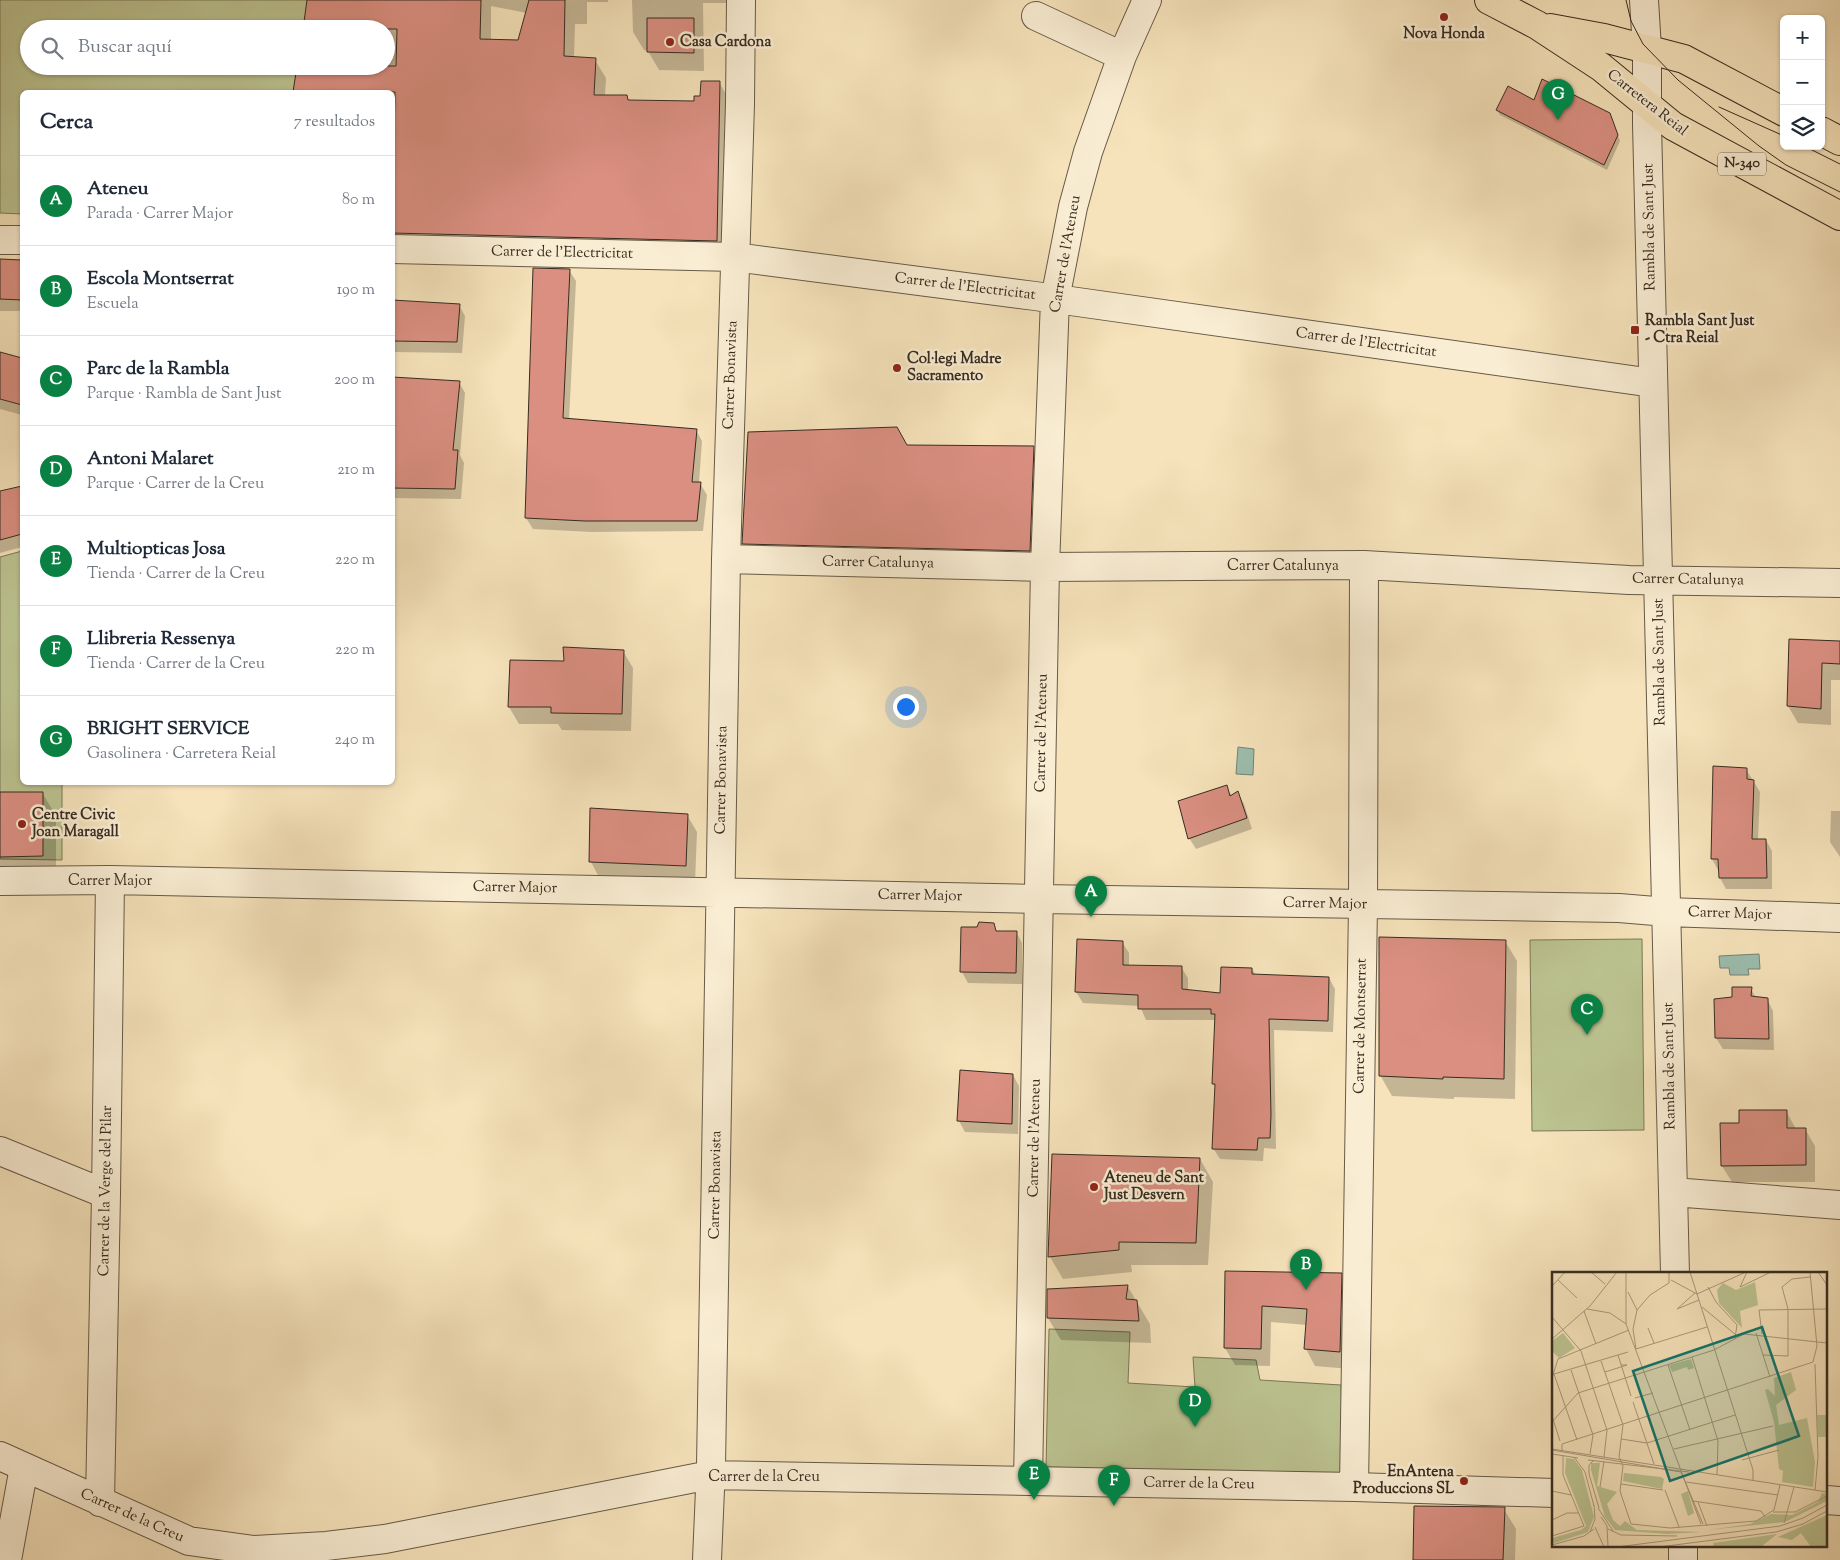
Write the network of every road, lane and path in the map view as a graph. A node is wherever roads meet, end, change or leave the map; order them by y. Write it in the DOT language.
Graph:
graph roads {
  1 [pos="741,0"];
  2 [pos="1147,0"];
  3 [pos="1489,0"];
  4 [pos="1644,0"];
  5 [pos="1036,16"];
  6 [pos="1537,25"];
  7 [pos="1647,50"];
  8 [pos="1122,56"];
  9 [pos="1647,106"];
  10 [pos="1780,110"];
  11 [pos="1825,133"];
  12 [pos="1840,141"];
  13 [pos="1840,216"];
  14 [pos="0,240"];
  15 [pos="20,240"];
  16 [pos="395,249"];
  17 [pos="735,257"];
  18 [pos="1055,299"];
  19 [pos="1654,382"];
  20 [pos="726,559"];
  21 [pos="1364,565"];
  22 [pos="1045,567"];
  23 [pos="1658,580"];
  24 [pos="1840,583"];
  25 [pos="110,880"];
  26 [pos="0,881"];
  27 [pos="720,892"];
  28 [pos="1039,899"];
  29 [pos="1363,905"];
  30 [pos="1666,912"];
  31 [pos="1840,918"];
  32 [pos="0,1151"];
  33 [pos="1673,1192"];
  34 [pos="106,1194"];
  35 [pos="1840,1205"];
  36 [pos="1675,1272"];
  37 [pos="0,1456"];
  38 [pos="24,1467"];
  39 [pos="710,1475"];
  40 [pos="1028,1480"];
  41 [pos="1354,1486"];
  42 [pos="1552,1493"];
  43 [pos="100,1502"];
  44 [pos="379,1550"];
  45 [pos="7,1560"];
  46 [pos="707,1560"];
  1 -- 17 [label="street, Carrer Bonavista"];
  2 -- 8 [label="street, Carrer de l'Ateneu"];
  3 -- 6 [label="main road, Carretera Reial / N-340"];
  4 -- 7 [label="street, Rambla de Sant Just"];
  5 -- 8 [label="street"];
  6 -- 7 [label="main road, Carretera Reial / N-340"];
  6 -- 9 [label="main road, Carretera Reial / N-340"];
  7 -- 9 [label="street, Rambla de Sant Just"];
  7 -- 10 [label="main road, Carretera Reial / N-340"];
  8 -- 18 [label="street, Carrer de l'Ateneu"];
  9 -- 13 [label="main road, Carretera Reial / N-340"];
  9 -- 19 [label="street, Rambla de Sant Just"];
  11 -- 12 [label="main road"];
  14 -- 15 [label="street"];
  16 -- 17 [label="street, Carrer de l'Electricitat"];
  17 -- 18 [label="street, Carrer de l'Electricitat"];
  17 -- 20 [label="street, Carrer Bonavista"];
  18 -- 19 [label="street, Carrer de l'Electricitat"];
  18 -- 22 [label="street, Carrer de l'Ateneu"];
  19 -- 23 [label="street, Rambla de Sant Just"];
  20 -- 22 [label="street, Carrer Catalunya"];
  20 -- 27 [label="street, Carrer Bonavista"];
  21 -- 22 [label="street, Carrer Catalunya"];
  21 -- 23 [label="street, Carrer Catalunya"];
  21 -- 29 [label="street, Carrer de Montserrat"];
  22 -- 28 [label="street, Carrer de l'Ateneu"];
  23 -- 24 [label="street, Carrer Catalunya"];
  23 -- 30 [label="street, Rambla de Sant Just"];
  25 -- 26 [label="street, Carrer Major"];
  25 -- 27 [label="street, Carrer Major"];
  25 -- 34 [label="street, Carrer de la Verge del Pilar"];
  27 -- 28 [label="street, Carrer Major"];
  27 -- 39 [label="street, Carrer Bonavista"];
  28 -- 29 [label="street, Carrer Major"];
  28 -- 40 [label="street, Carrer de l'Ateneu"];
  29 -- 30 [label="street, Carrer Major"];
  29 -- 41 [label="street, Carrer de Montserrat"];
  30 -- 31 [label="street, Carrer Major"];
  30 -- 33 [label="street, Rambla de Sant Just"];
  32 -- 34 [label="street"];
  33 -- 35 [label="street"];
  33 -- 36 [label="street, Rambla de Sant Just"];
  34 -- 43 [label="street, Carrer de la Verge del Pilar"];
  37 -- 38 [label="street, Carrer de la Creu"];
  38 -- 43 [label="street, Carrer de la Creu"];
  38 -- 45 [label="street"];
  39 -- 40 [label="street, Carrer de la Creu"];
  39 -- 44 [label="street, Carrer de la Creu"];
  39 -- 46 [label="street, Carrer Bonavista"];
  40 -- 41 [label="street, Carrer de la Creu"];
  41 -- 42 [label="street, Carrer de la Creu"];
  43 -- 44 [label="street, Carrer de la Creu"];
}
